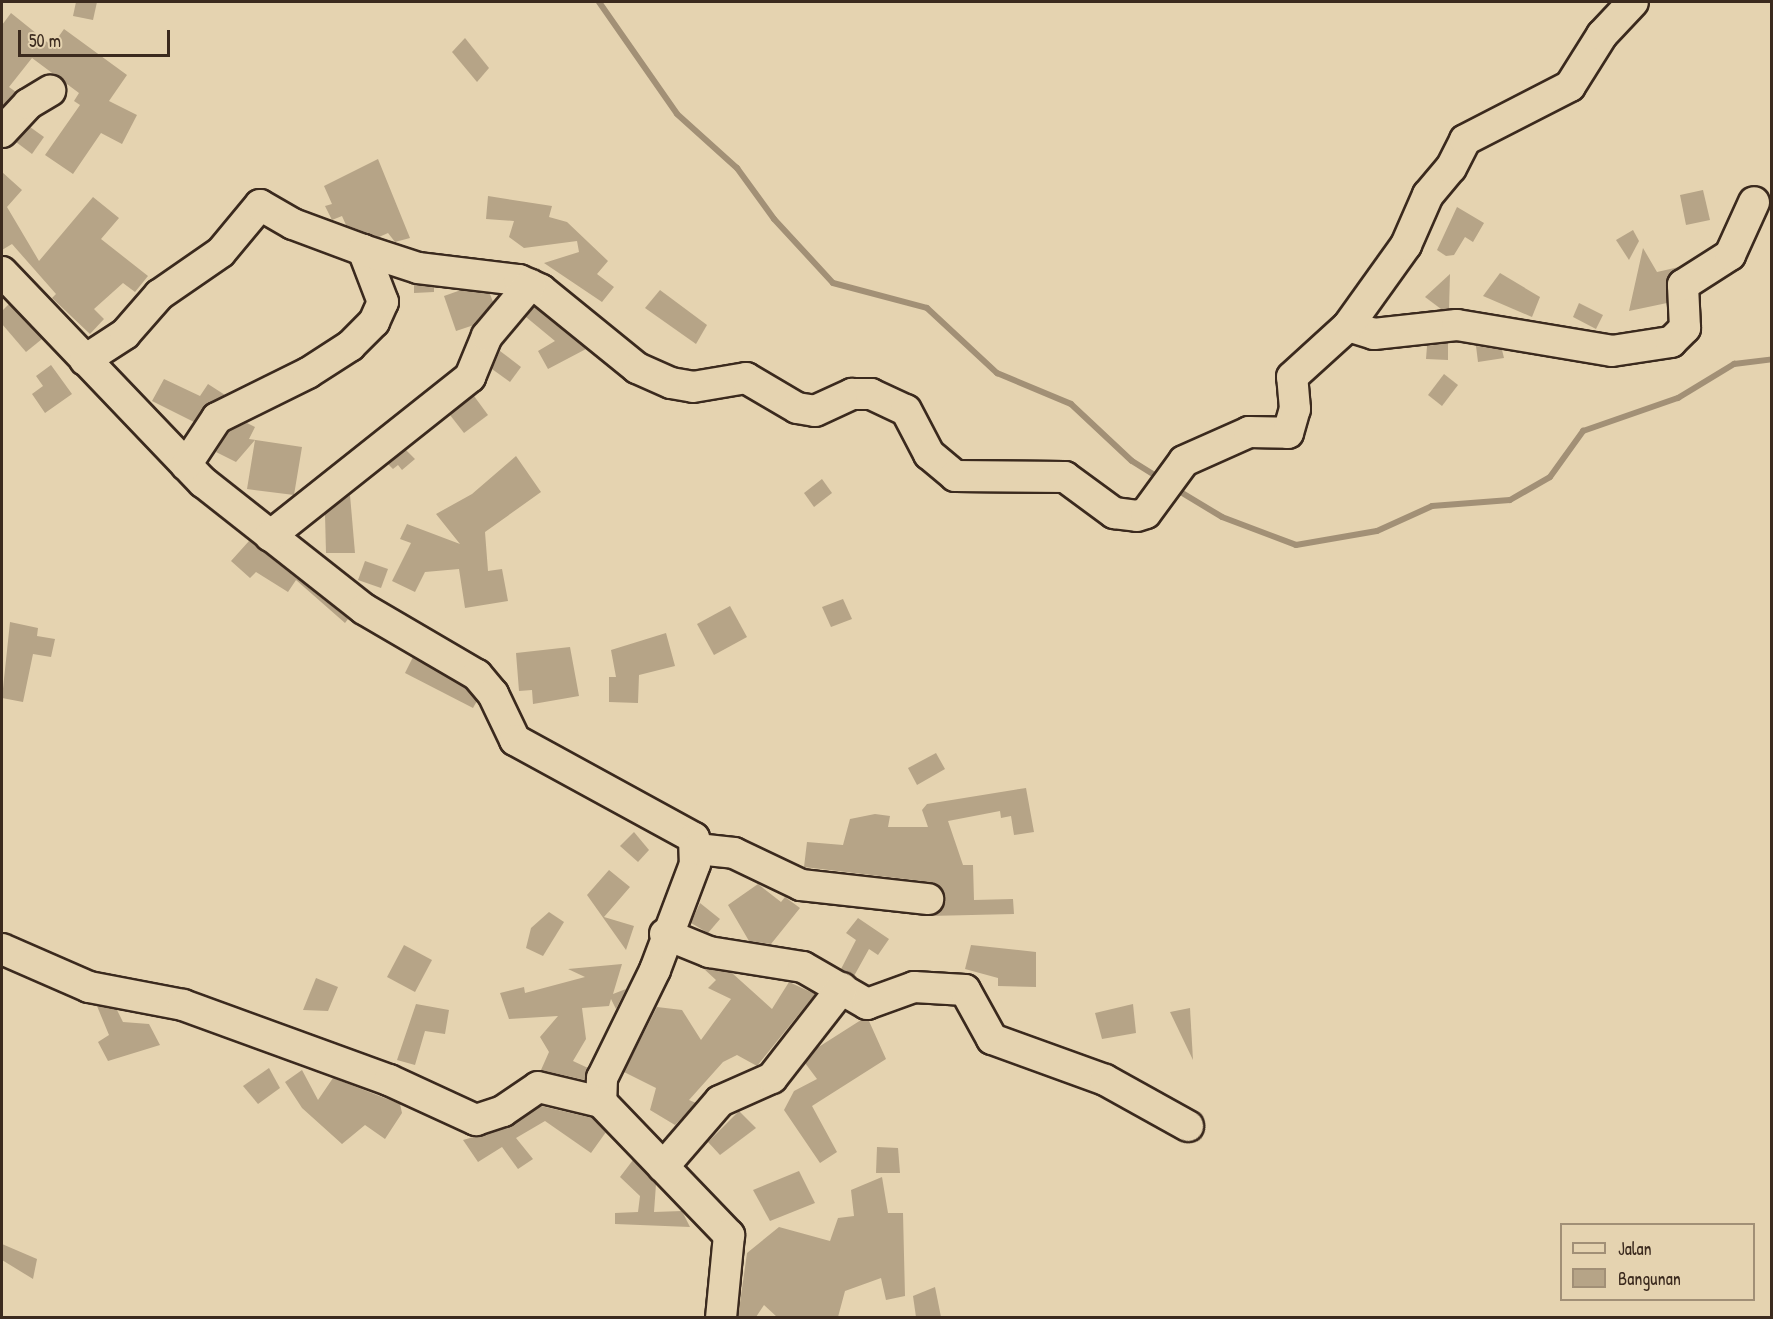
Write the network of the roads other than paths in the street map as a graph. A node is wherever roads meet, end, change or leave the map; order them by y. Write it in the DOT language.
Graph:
graph roads {
  1 [pos="1633,2"];
  2 [pos="50,91"];
  3 [pos="2,132"];
  4 [pos="1754,202"];
  5 [pos="363,250"];
  6 [pos="2,272"];
  7 [pos="530,285"];
  8 [pos="1348,326"];
  9 [pos="85,360"];
  10 [pos="186,465"];
  11 [pos="270,536"];
  12 [pos="697,849"];
  13 [pos="928,899"];
  14 [pos="665,934"];
  15 [pos="2,949"];
  16 [pos="842,988"];
  17 [pos="601,1102"];
  18 [pos="1188,1126"];
  19 [pos="663,1167"];
  20 [pos="723,1317"];
  1 -- 8 [label="street"];
  2 -- 3 [label="street"];
  4 -- 8 [label="street"];
  5 -- 7 [label="street"];
  5 -- 9 [label="street"];
  5 -- 10 [label="street"];
  6 -- 9 [label="street"];
  7 -- 8 [label="street"];
  7 -- 11 [label="street"];
  9 -- 10 [label="street"];
  10 -- 11 [label="street"];
  11 -- 12 [label="street"];
  12 -- 13 [label="street"];
  12 -- 14 [label="street"];
  14 -- 16 [label="street"];
  14 -- 17 [label="street"];
  15 -- 17 [label="street"];
  16 -- 18 [label="street"];
  16 -- 19 [label="street"];
  17 -- 19 [label="street"];
  19 -- 20 [label="street"];
}
